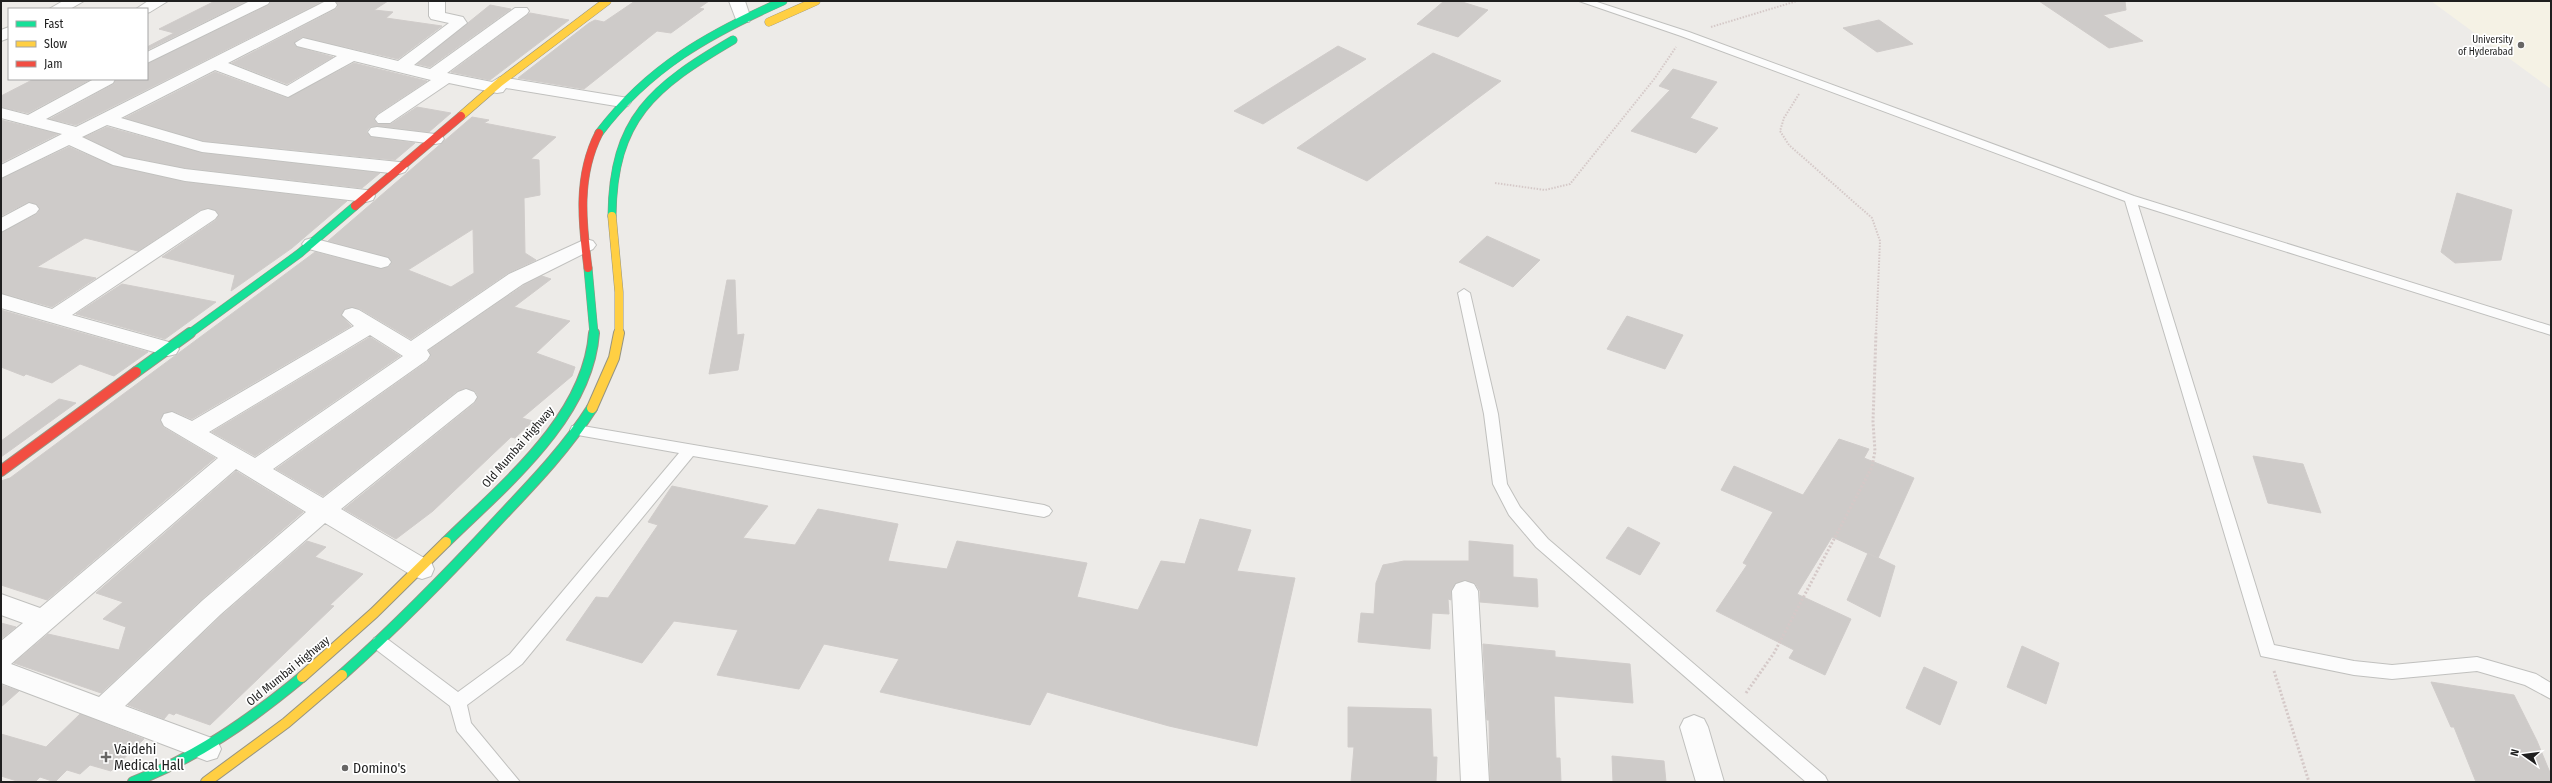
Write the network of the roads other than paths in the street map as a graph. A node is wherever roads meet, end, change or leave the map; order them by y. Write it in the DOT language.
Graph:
graph roads {
  1 [pos="76,1"];
  2 [pos="160,1"];
  3 [pos="262,1"];
  4 [pos="437,1"];
  5 [pos="607,1"];
  6 [pos="737,1"];
  7 [pos="784,1"];
  8 [pos="816,1"];
  9 [pos="1584,1"];
  10 [pos="329,5"];
  11 [pos="59,8"];
  12 [pos="146,8"];
  13 [pos="521,11"];
  14 [pos="744,26"];
  15 [pos="759,26"];
  16 [pos="303,43"];
  17 [pos="350,56"];
  18 [pos="148,58"];
  19 [pos="215,64"];
  20 [pos="401,67"];
  21 [pos="439,76"];
  22 [pos="104,80"];
  23 [pos="498,85"];
  24 [pos="622,102"];
  25 [pos="1,113"];
  26 [pos="106,119"];
  27 [pos="30,121"];
  28 [pos="74,135"];
  29 [pos="435,139"];
  30 [pos="399,168"];
  31 [pos="1,172"];
  32 [pos="366,196"];
  33 [pos="2130,199"];
  34 [pos="29,209"];
  35 [pos="208,215"];
  36 [pos="1,226"];
  37 [pos="312,244"];
  38 [pos="586,245"];
  39 [pos="381,262"];
  40 [pos="1464,293"];
  41 [pos="1,302"];
  42 [pos="54,317"];
  43 [pos="2551,331"];
  44 [pos="168,349"];
  45 [pos="411,351"];
  46 [pos="466,397"];
  47 [pos="577,430"];
  48 [pos="690,450"];
  49 [pos="234,457"];
  50 [pos="254,470"];
  51 [pos="1,471"];
  52 [pos="323,511"];
  53 [pos="1044,511"];
  54 [pos="422,569"];
  55 [pos="1465,592"];
  56 [pos="1,604"];
  57 [pos="44,620"];
  58 [pos="380,643"];
  59 [pos="1,657"];
  60 [pos="1,672"];
  61 [pos="2551,692"];
  62 [pos="458,702"];
  63 [pos="103,710"];
  64 [pos="1694,727"];
  65 [pos="208,749"];
  66 [pos="133,782"];
  67 [pos="206,782"];
  68 [pos="511,782"];
  69 [pos="1475,782"];
  70 [pos="1710,782"];
  71 [pos="1819,782"];
  1 -- 11 [label="street"];
  2 -- 12 [label="street"];
  3 -- 18 [label="street"];
  4 -- 20 [label="street"];
  5 -- 23 [label="main road"];
  6 -- 14 [label="street"];
  7 -- 14 [label="main road"];
  8 -- 15 [label="main road"];
  9 -- 33 [label="lane"];
  10 -- 19 [label="street"];
  13 -- 21 [label="street"];
  14 -- 24 [label="main road, Old Mumbai Highway"];
  14 -- 47 [label="main road"];
  16 -- 17 [label="street"];
  17 -- 19 [label="street"];
  17 -- 20 [label="street"];
  19 -- 26 [label="street"];
  20 -- 21 [label="street"];
  21 -- 23 [label="street"];
  21 -- 29 [label="street"];
  22 -- 27 [label="street"];
  23 -- 24 [label="street"];
  23 -- 29 [label="main road"];
  24 -- 38 [label="main road, Old Mumbai Highway"];
  25 -- 27 [label="street"];
  26 -- 28 [label="street"];
  26 -- 30 [label="street"];
  27 -- 28 [label="street"];
  28 -- 31 [label="street"];
  28 -- 32 [label="street"];
  29 -- 30 [label="main road"];
  30 -- 32 [label="main road"];
  32 -- 37 [label="main road"];
  33 -- 43 [label="lane"];
  33 -- 61 [label="lane"];
  34 -- 36 [label="street"];
  35 -- 42 [label="street"];
  37 -- 39 [label="street"];
  37 -- 44 [label="main road"];
  38 -- 45 [label="street"];
  38 -- 54 [label="main road, Old Mumbai Highway"];
  40 -- 71 [label="lane"];
  41 -- 42 [label="street"];
  42 -- 44 [label="street"];
  44 -- 51 [label="main road"];
  45 -- 49 [label="street"];
  45 -- 50 [label="street"];
  46 -- 52 [label="street"];
  47 -- 48 [label="lane"];
  47 -- 58 [label="main road"];
  48 -- 53 [label="lane"];
  48 -- 62 [label="lane"];
  49 -- 50 [label="street"];
  49 -- 57 [label="street"];
  50 -- 52 [label="street"];
  52 -- 54 [label="street"];
  52 -- 63 [label="street"];
  54 -- 65 [label="main road, Old Mumbai Highway"];
  55 -- 69 [label="street"];
  56 -- 57 [label="street"];
  57 -- 59 [label="street"];
  58 -- 62 [label="lane"];
  58 -- 67 [label="main road"];
  60 -- 63 [label="street"];
  62 -- 68 [label="lane"];
  63 -- 65 [label="street"];
  64 -- 70 [label="street"];
  65 -- 66 [label="main road, Old Mumbai Highway"];
}
